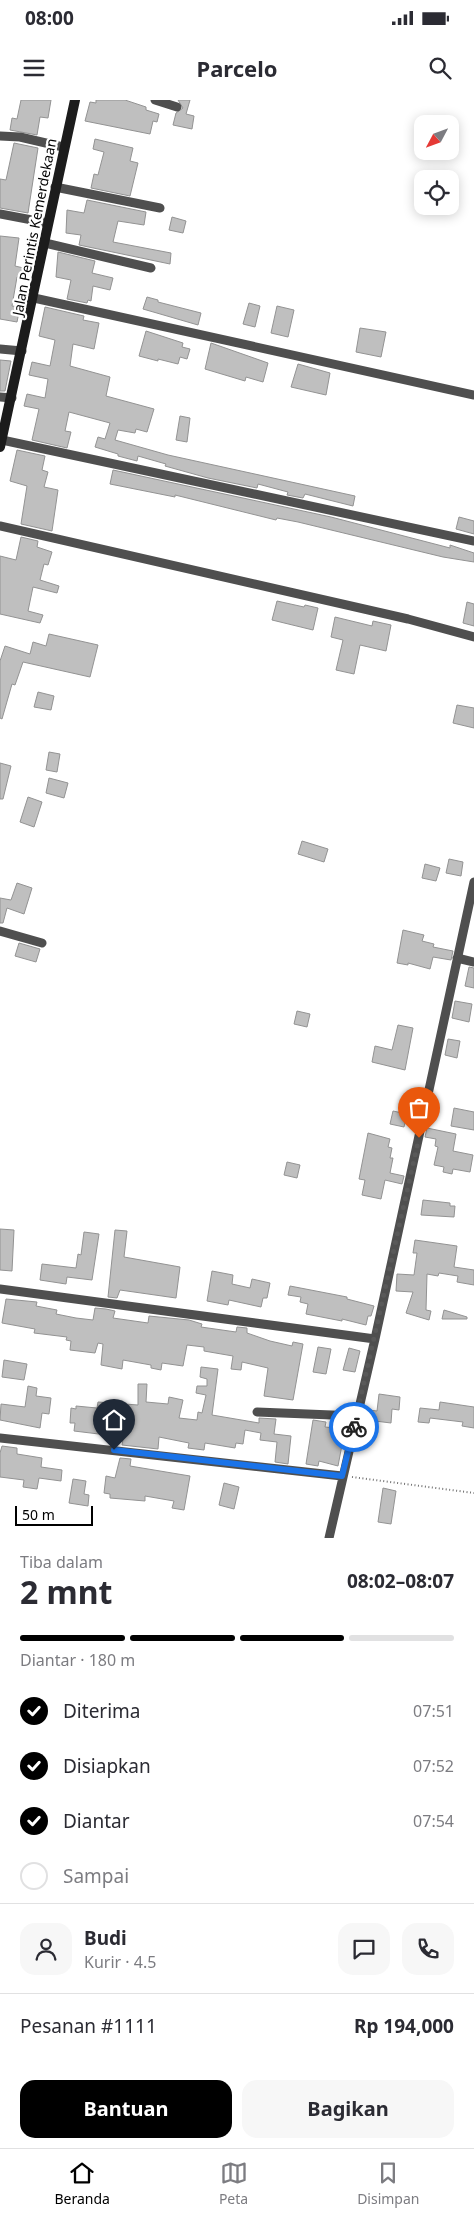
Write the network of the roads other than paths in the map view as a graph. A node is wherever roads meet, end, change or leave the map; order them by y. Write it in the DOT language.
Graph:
graph roads {
  1 [pos="75,100"];
  2 [pos="155,100"];
  3 [pos="178,107"];
  4 [pos="0,136"];
  5 [pos="63,147"];
  6 [pos="55,187"];
  7 [pos="160,208"];
  8 [pos="0,214"];
  9 [pos="48,223"];
  10 [pos="45,243"];
  11 [pos="151,268"];
  12 [pos="34,298"];
  13 [pos="0,349"];
  14 [pos="22,351"];
  15 [pos="474,395"];
  16 [pos="0,397"];
  17 [pos="12,398"];
  18 [pos="1,443"];
  19 [pos="0,526"];
  20 [pos="474,541"];
  21 [pos="474,637"];
  22 [pos="474,882"];
  23 [pos="0,931"];
  24 [pos="42,943"];
  25 [pos="458,958"];
  26 [pos="474,962"];
  27 [pos="0,1289"];
  28 [pos="375,1339"];
  29 [pos="257,1412"];
  30 [pos="357,1416"];
  31 [pos="0,1438"];
  32 [pos="342,1476"];
  33 [pos="329,1538"];
  1 -- 5 [label="street, Jalan Perintis Kemerdekaan"];
  2 -- 3 [label="street"];
  4 -- 5 [label="street"];
  5 -- 6 [label="street, Jalan Perintis Kemerdekaan"];
  6 -- 7 [label="street"];
  6 -- 9 [label="street, Jalan Perintis Kemerdekaan"];
  8 -- 9 [label="street"];
  9 -- 10 [label="street, Jalan Perintis Kemerdekaan"];
  10 -- 11 [label="street"];
  10 -- 12 [label="street, Jalan Perintis Kemerdekaan"];
  12 -- 14 [label="street, Jalan Perintis Kemerdekaan"];
  12 -- 15 [label="street"];
  13 -- 14 [label="street"];
  14 -- 17 [label="street, Jalan Perintis Kemerdekaan"];
  16 -- 17 [label="street"];
  17 -- 18 [label="street, Jalan Perintis Kemerdekaan"];
  18 -- 20 [label="street"];
  19 -- 21 [label="street"];
  22 -- 25 [label="street"];
  23 -- 24 [label="street"];
  25 -- 26 [label="street"];
  25 -- 28 [label="street"];
  27 -- 28 [label="street"];
  28 -- 30 [label="street"];
  29 -- 30 [label="street"];
  30 -- 32 [label="street"];
  31 -- 32 [label="street"];
  32 -- 33 [label="street"];
}
